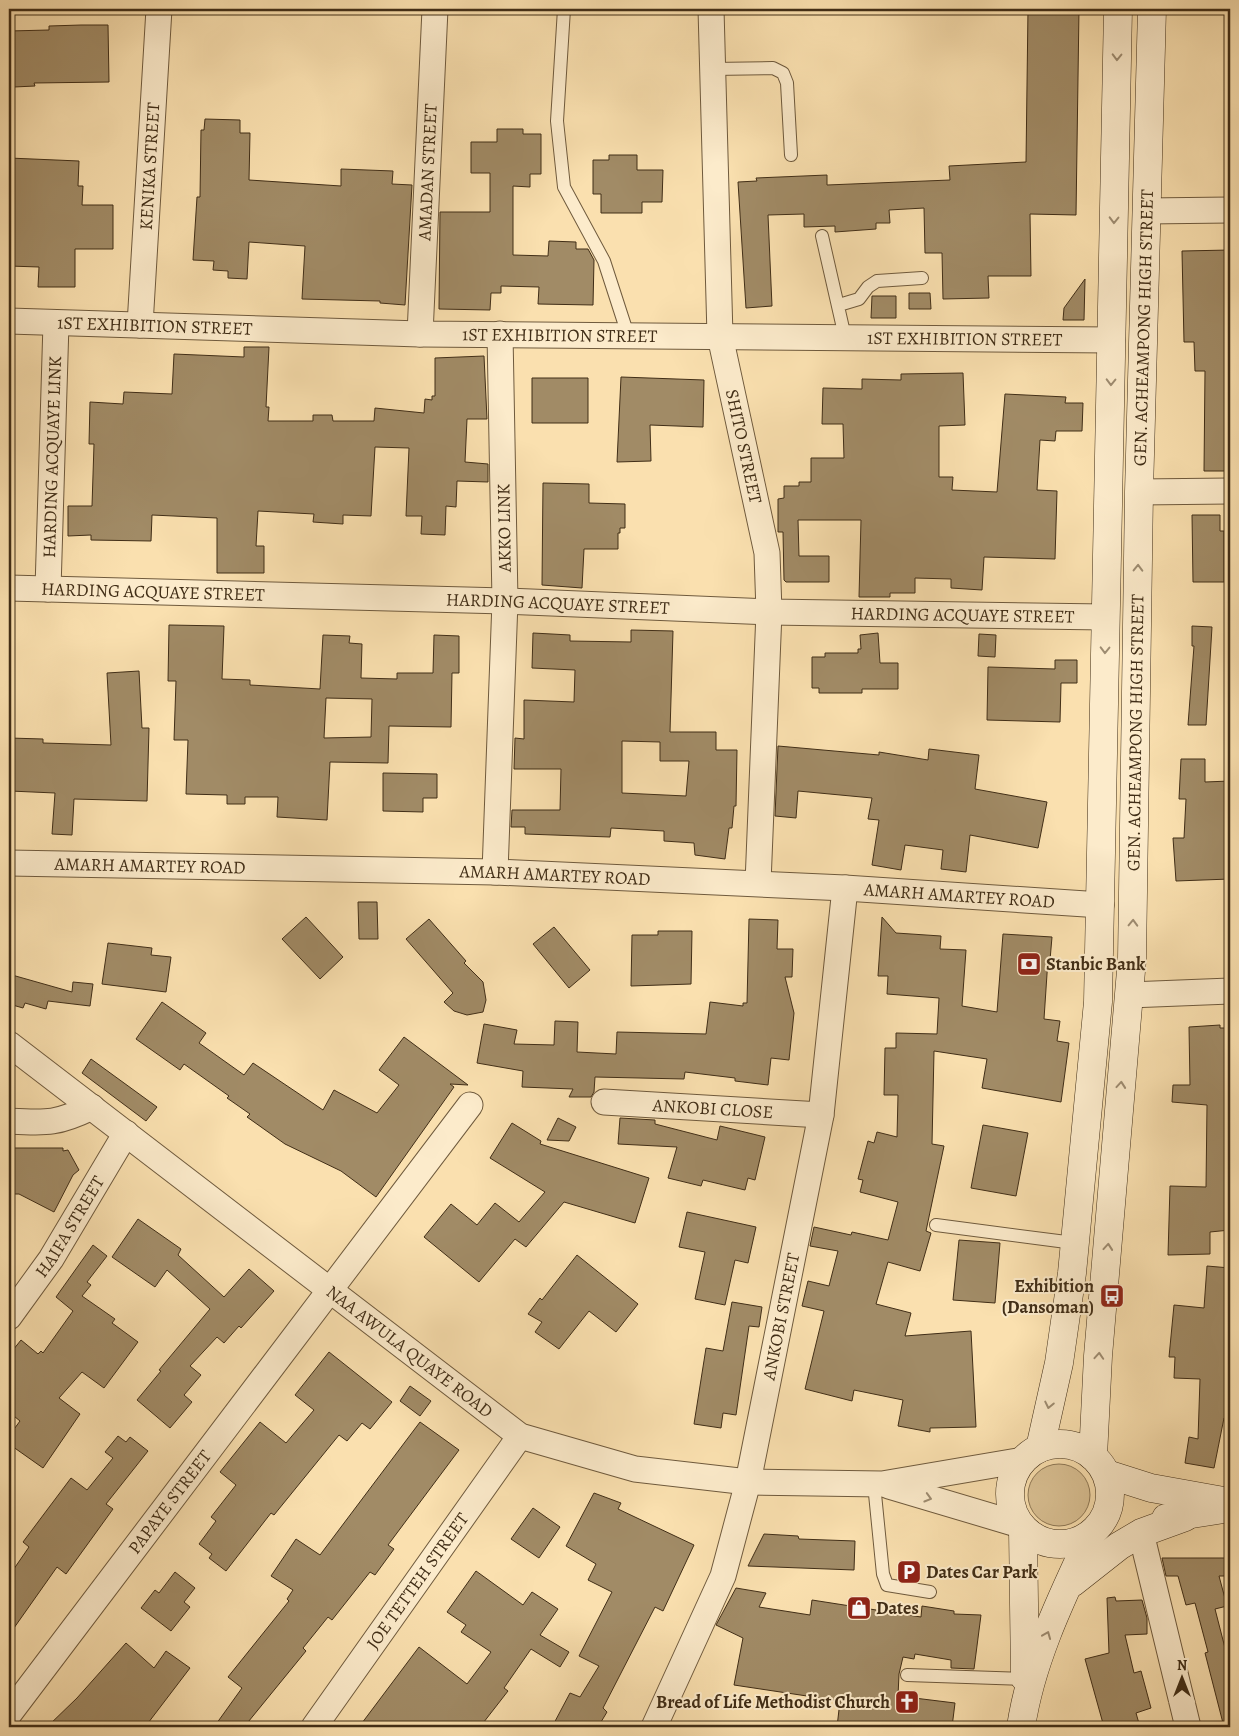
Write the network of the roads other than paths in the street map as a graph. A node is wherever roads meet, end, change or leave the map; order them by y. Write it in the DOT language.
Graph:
graph roads {
  1 [pos="159,9"];
  2 [pos="436,9"];
  3 [pos="564,9"];
  4 [pos="711,9"];
  5 [pos="1118,9"];
  6 [pos="1152,9"];
  7 [pos="712,69"];
  8 [pos="791,155"];
  9 [pos="1230,210"];
  10 [pos="1146,211"];
  11 [pos="822,236"];
  12 [pos="922,278"];
  13 [pos="839,305"];
  14 [pos="9,321"];
  15 [pos="56,323"];
  16 [pos="140,325"];
  17 [pos="420,334"];
  18 [pos="500,334"];
  19 [pos="628,335"];
  20 [pos="720,336"];
  21 [pos="845,338"];
  22 [pos="1112,340"];
  23 [pos="1230,491"];
  24 [pos="1139,492"];
  25 [pos="9,588"];
  26 [pos="48,589"];
  27 [pos="505,602"];
  28 [pos="769,612"];
  29 [pos="1105,617"];
  30 [pos="9,863"];
  31 [pos="495,872"];
  32 [pos="758,883"];
  33 [pos="845,888"];
  34 [pos="1101,905"];
  35 [pos="1230,991"];
  36 [pos="1129,995"];
  37 [pos="9,1044"];
  38 [pos="604,1102"];
  39 [pos="470,1105"];
  40 [pos="92,1107"];
  41 [pos="821,1115"];
  42 [pos="9,1121"];
  43 [pos="126,1133"];
  44 [pos="936,1225"];
  45 [pos="1074,1243"];
  46 [pos="329,1288"];
  47 [pos="9,1317"];
  48 [pos="1096,1405"];
  49 [pos="520,1436"];
  50 [pos="1031,1454"];
  51 [pos="1100,1465"];
  52 [pos="748,1482"];
  53 [pos="878,1484"];
  54 [pos="1151,1488"];
  55 [pos="1230,1502"];
  56 [pos="1230,1508"];
  57 [pos="1185,1517"];
  58 [pos="1022,1527"];
  59 [pos="1093,1533"];
  60 [pos="1141,1533"];
  61 [pos="1067,1587"];
  62 [pos="930,1592"];
  63 [pos="906,1675"];
  64 [pos="1025,1688"];
  65 [pos="9,1714"];
  66 [pos="314,1727"];
  67 [pos="654,1727"];
  68 [pos="1022,1727"];
  69 [pos="1188,1727"];
  1 -- 16 [label="street, KENIKA STREET"];
  2 -- 17 [label="street, AMADAN STREET"];
  3 -- 19 [label="lane"];
  4 -- 7 [label="street, SHITO STREET"];
  5 -- 22 [label="main road, GEN. ACHEAMPONG HIGH STREET, one-way"];
  6 -- 10 [label="main road, GEN. ACHEAMPONG HIGH STREET"];
  7 -- 8 [label="lane"];
  7 -- 20 [label="street, SHITO STREET"];
  9 -- 10 [label="street"];
  10 -- 24 [label="main road, GEN. ACHEAMPONG HIGH STREET"];
  11 -- 13 [label="lane"];
  12 -- 13 [label="lane"];
  13 -- 21 [label="lane"];
  14 -- 15 [label="street, 1ST EXHIBITION STREET"];
  15 -- 16 [label="street, 1ST EXHIBITION STREET"];
  15 -- 26 [label="street, HARDING ACQUAYE LINK"];
  16 -- 17 [label="street, 1ST EXHIBITION STREET"];
  17 -- 18 [label="street, 1ST EXHIBITION STREET"];
  18 -- 19 [label="street, 1ST EXHIBITION STREET"];
  18 -- 27 [label="street, AKKO LINK"];
  19 -- 20 [label="street, 1ST EXHIBITION STREET"];
  20 -- 21 [label="street, 1ST EXHIBITION STREET"];
  20 -- 28 [label="street, SHITO STREET"];
  21 -- 22 [label="street, 1ST EXHIBITION STREET"];
  22 -- 29 [label="main road, GEN. ACHEAMPONG HIGH STREET, one-way"];
  23 -- 24 [label="street"];
  36 -- 24 [label="main road, GEN. ACHEAMPONG HIGH STREET, one-way"];
  25 -- 26 [label="street, HARDING ACQUAYE STREET"];
  26 -- 27 [label="street, HARDING ACQUAYE STREET"];
  27 -- 28 [label="street, HARDING ACQUAYE STREET"];
  27 -- 31 [label="street, AKKO LINK"];
  28 -- 29 [label="street, HARDING ACQUAYE STREET"];
  28 -- 32 [label="street, SHITO STREET"];
  29 -- 34 [label="main road, GEN. ACHEAMPONG HIGH STREET, one-way"];
  30 -- 31 [label="street, AMARH AMARTEY ROAD"];
  31 -- 32 [label="street, AMARH AMARTEY ROAD"];
  32 -- 33 [label="street, AMARH AMARTEY ROAD"];
  33 -- 34 [label="street, AMARH AMARTEY ROAD"];
  33 -- 41 [label="street, ANKOBI STREET"];
  34 -- 45 [label="main road, GEN. ACHEAMPONG HIGH STREET"];
  35 -- 36 [label="street"];
  48 -- 36 [label="main road, GEN. ACHEAMPONG HIGH STREET, one-way"];
  37 -- 40 [label="street, NAA AWULA QUAYE ROAD"];
  38 -- 41 [label="street, ANKOBI CLOSE"];
  39 -- 46 [label="street, PAPAYE STREET"];
  40 -- 42 [label="street"];
  40 -- 43 [label="street, NAA AWULA QUAYE ROAD"];
  41 -- 52 [label="street, ANKOBI STREET"];
  43 -- 46 [label="street, NAA AWULA QUAYE ROAD"];
  43 -- 47 [label="street, HAIFA STREET"];
  44 -- 45 [label="lane"];
  45 -- 50 [label="main road, GEN. ACHEAMPONG HIGH STREET, one-way"];
  46 -- 49 [label="street, NAA AWULA QUAYE ROAD"];
  46 -- 65 [label="street, PAPAYE STREET"];
  48 -- 51 [label="main road, GEN. ACHEAMPONG HIGH STREET"];
  48 -- 54 [label="main road"];
  49 -- 52 [label="street, NAA AWULA QUAYE ROAD"];
  49 -- 66 [label="street, JOE TETTEH STREET"];
  50 -- 51 [label="main road"];
  50 -- 53 [label="street, NAA AWULA QUAYE ROAD"];
  50 -- 58 [label="main road"];
  51 -- 54 [label="main road"];
  51 -- 59 [label="main road"];
  52 -- 53 [label="street, NAA AWULA QUAYE ROAD"];
  52 -- 67 [label="street, ANKOBI STREET"];
  53 -- 58 [label="street, NAA AWULA QUAYE ROAD, one-way"];
  53 -- 62 [label="lane"];
  54 -- 55 [label="main road"];
  56 -- 57 [label="main road"];
  57 -- 59 [label="main road"];
  57 -- 60 [label="main road"];
  58 -- 59 [label="main road"];
  58 -- 64 [label="main road"];
  59 -- 61 [label="main road"];
  60 -- 61 [label="main road"];
  60 -- 69 [label="street"];
  64 -- 61 [label="main road, one-way"];
  63 -- 64 [label="lane"];
  64 -- 68 [label="main road"];
}
